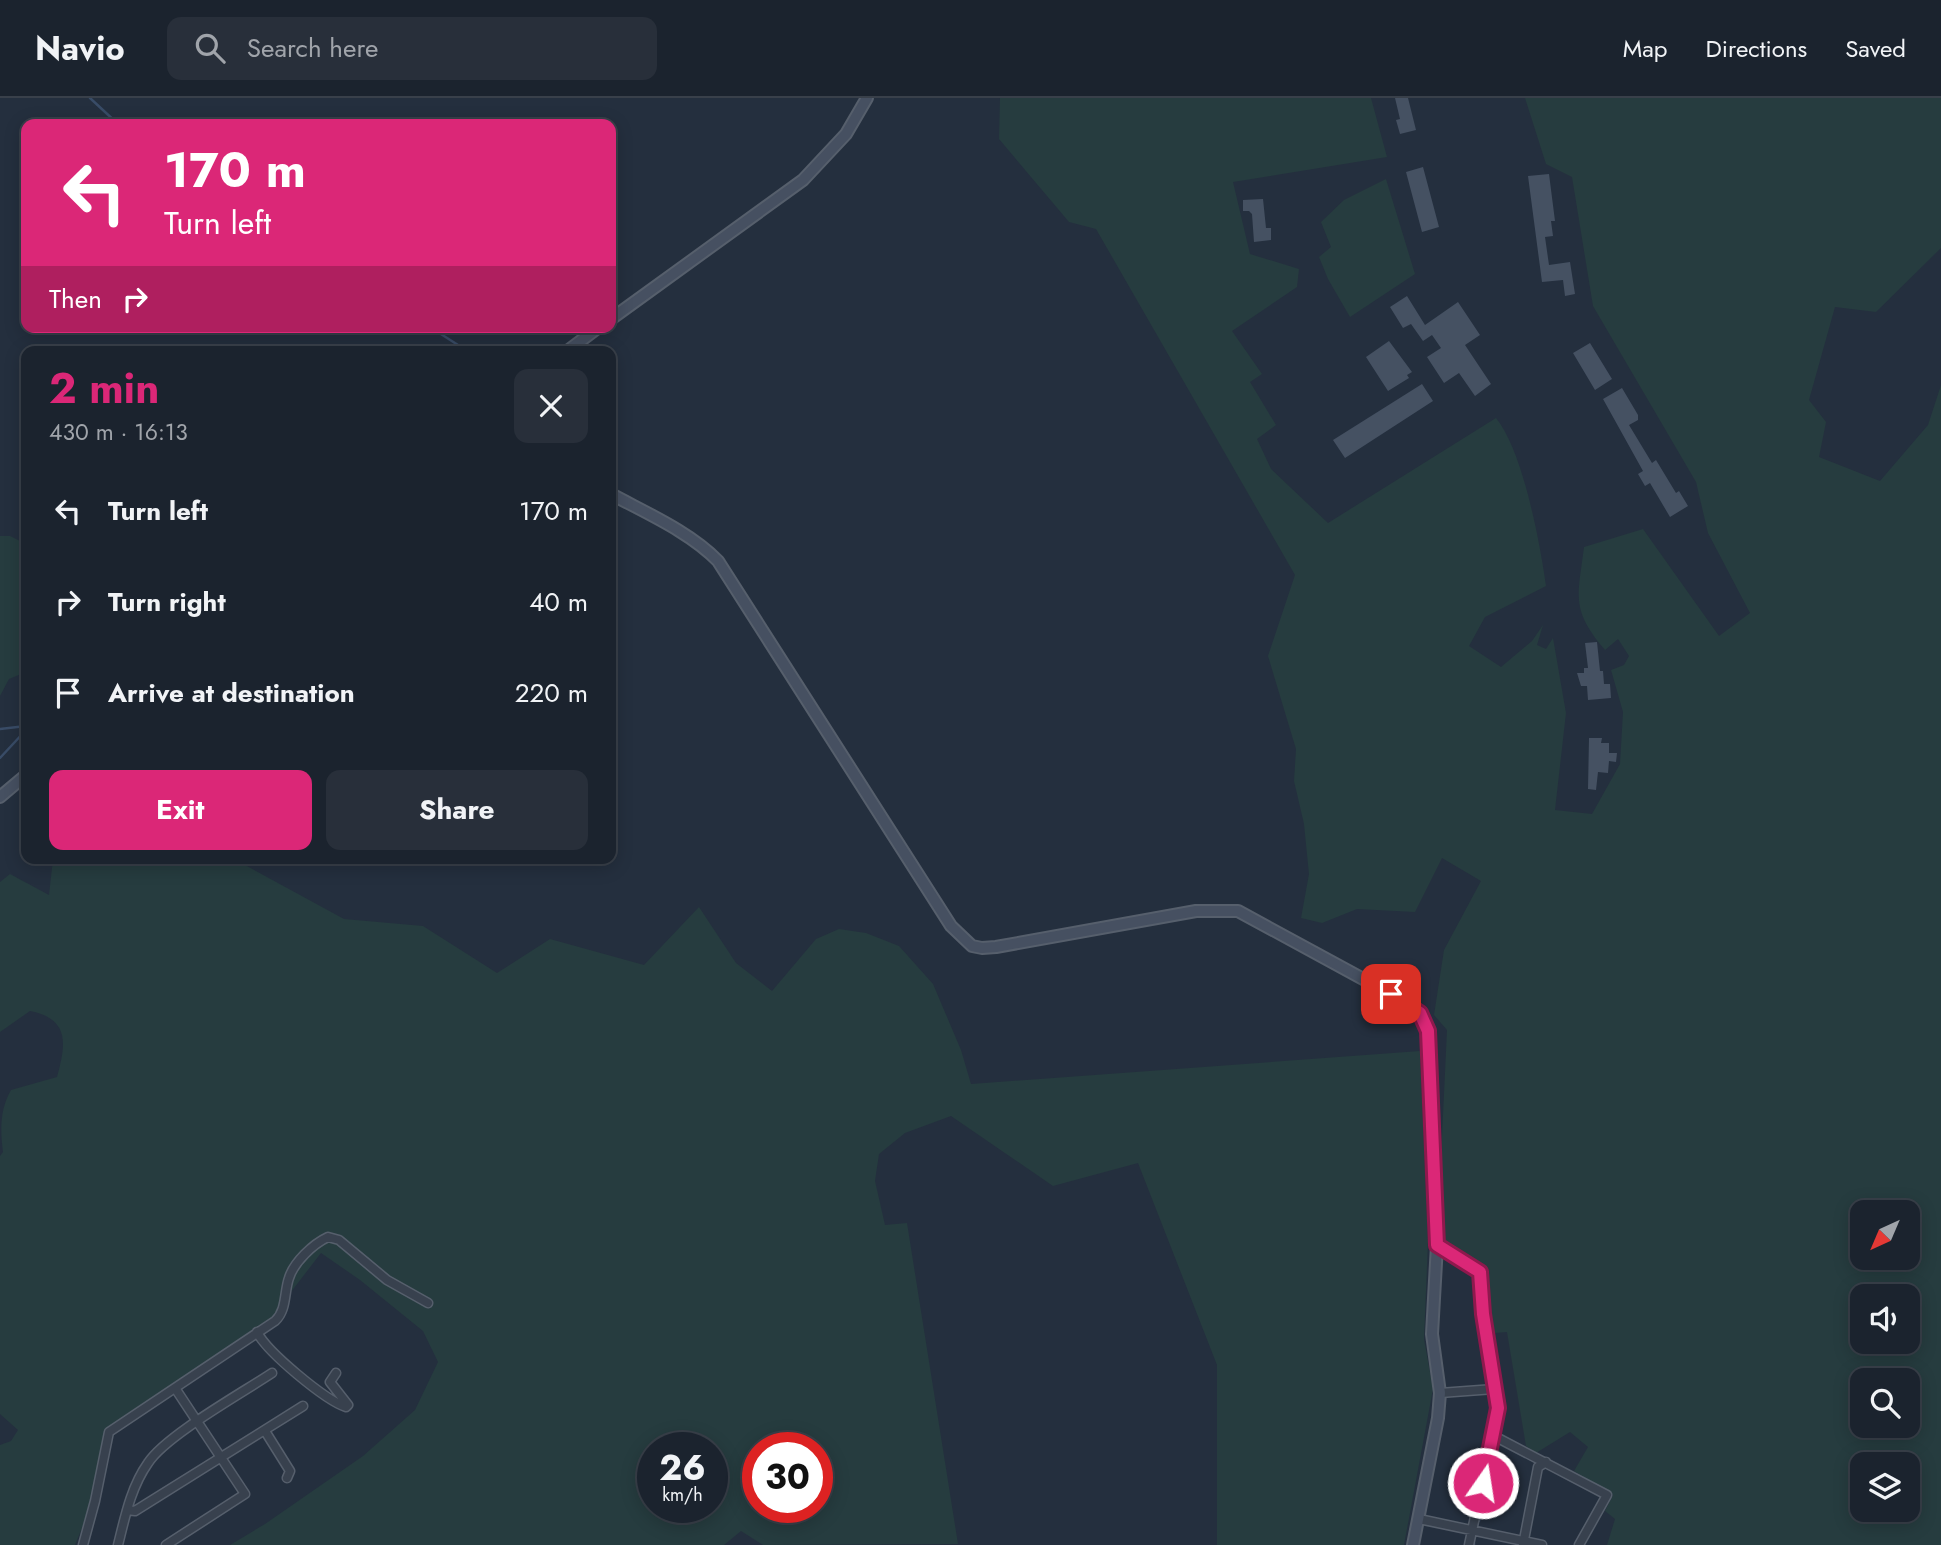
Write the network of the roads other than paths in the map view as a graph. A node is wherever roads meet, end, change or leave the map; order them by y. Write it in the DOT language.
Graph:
graph roads {
  1 [pos="867,98"];
  2 [pos="616,315"];
  3 [pos="591,333"];
  4 [pos="574,346"];
  5 [pos="616,497"];
  6 [pos="21,779"];
  7 [pos="0,797"];
  8 [pos="1437,1245"];
  9 [pos="428,1303"];
  10 [pos="257,1332"];
  11 [pos="336,1373"];
  12 [pos="272,1374"];
  13 [pos="175,1388"];
  14 [pos="1494,1389"];
  15 [pos="1440,1393"];
  16 [pos="303,1406"];
  17 [pos="197,1423"];
  18 [pos="265,1431"];
  19 [pos="1494,1436"];
  20 [pos="221,1457"];
  21 [pos="1546,1462"];
  22 [pos="287,1478"];
  23 [pos="127,1510"];
  24 [pos="1419,1519"];
  25 [pos="1472,1530"];
  26 [pos="1523,1543"];
  27 [pos="83,1545"];
  28 [pos="118,1545"];
  29 [pos="166,1545"];
  30 [pos="1413,1545"];
  31 [pos="1469,1545"];
  32 [pos="1542,1545"];
  33 [pos="1579,1545"];
  1 -- 2 [label="street"];
  3 -- 4 [label="street"];
  5 -- 8 [label="street"];
  6 -- 7 [label="street"];
  8 -- 14 [label="street"];
  8 -- 15 [label="street"];
  9 -- 10 [label="street"];
  10 -- 11 [label="street"];
  10 -- 13 [label="street"];
  12 -- 17 [label="street"];
  13 -- 17 [label="street"];
  13 -- 27 [label="street"];
  14 -- 15 [label="street"];
  14 -- 19 [label="street"];
  15 -- 24 [label="street"];
  16 -- 18 [label="street"];
  17 -- 20 [label="street"];
  17 -- 23 [label="street"];
  18 -- 20 [label="street"];
  18 -- 22 [label="street"];
  19 -- 21 [label="street"];
  19 -- 25 [label="street"];
  20 -- 23 [label="street"];
  20 -- 29 [label="street"];
  21 -- 26 [label="street"];
  21 -- 33 [label="street"];
  23 -- 28 [label="street"];
  24 -- 25 [label="street"];
  24 -- 30 [label="street"];
  25 -- 26 [label="street"];
  25 -- 31 [label="street"];
  26 -- 32 [label="street"];
}
